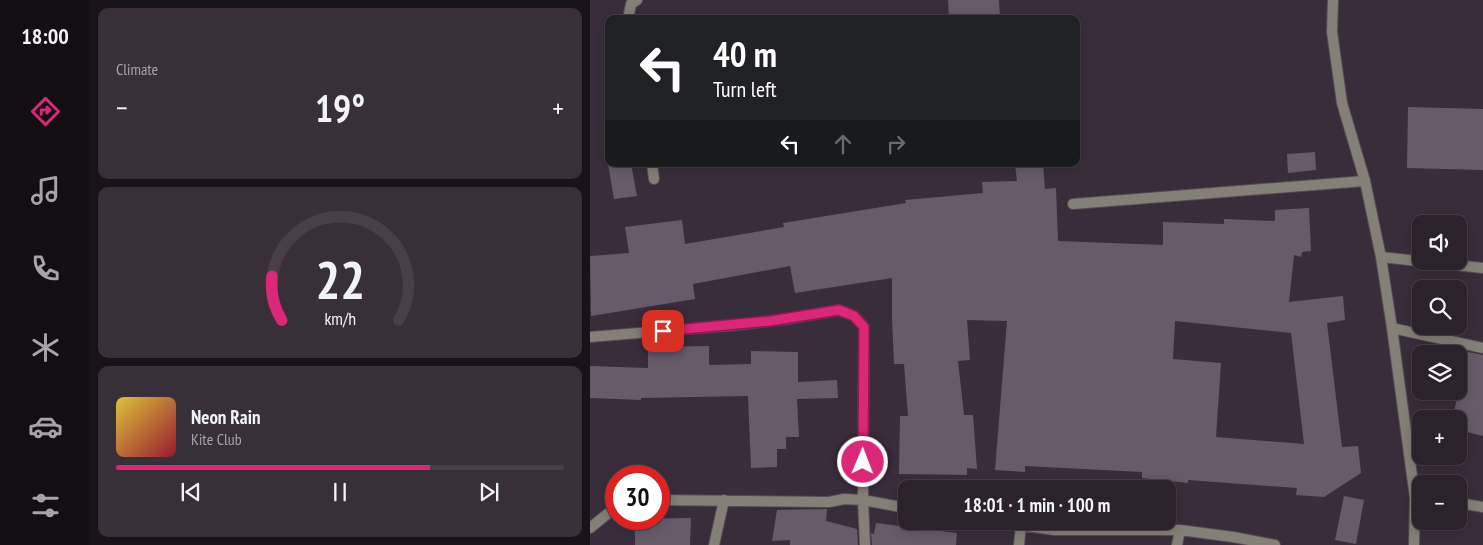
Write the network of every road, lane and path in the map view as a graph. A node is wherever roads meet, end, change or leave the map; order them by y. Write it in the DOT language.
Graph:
graph roads {
  1 [pos="637,0"];
  2 [pos="1333,0"];
  3 [pos="629,15"];
  4 [pos="652,167"];
  5 [pos="654,179"];
  6 [pos="1365,181"];
  7 [pos="1073,204"];
  8 [pos="1381,257"];
  9 [pos="1483,268"];
  10 [pos="1392,328"];
  11 [pos="590,337"];
  12 [pos="1483,348"];
  13 [pos="1414,475"];
  14 [pos="670,500"];
  15 [pos="724,500"];
  16 [pos="863,500"];
  17 [pos="1467,504"];
  18 [pos="898,507"];
  19 [pos="1483,507"];
  20 [pos="605,516"];
  21 [pos="590,528"];
  22 [pos="1020,530"];
  23 [pos="1176,530"];
  24 [pos="1180,530"];
  25 [pos="1415,530"];
  26 [pos="714,545"];
  27 [pos="866,545"];
  28 [pos="1018,545"];
  29 [pos="1177,545"];
  30 [pos="1275,545"];
  31 [pos="1414,545"];
  1 -- 3 [label="street"];
  2 -- 6 [label="street"];
  4 -- 5 [label="street"];
  6 -- 7 [label="street"];
  6 -- 8 [label="street"];
  8 -- 9 [label="street"];
  8 -- 10 [label="street"];
  10 -- 12 [label="street"];
  10 -- 13 [label="street"];
  11 -- 16 [label="street"];
  14 -- 15 [label="street"];
  15 -- 16 [label="street"];
  15 -- 26 [label="street"];
  16 -- 18 [label="street"];
  16 -- 27 [label="street"];
  17 -- 19 [label="street"];
  20 -- 21 [label="street"];
  22 -- 28 [label="street"];
  23 -- 24 [label="street"];
  24 -- 29 [label="street"];
  24 -- 30 [label="street"];
  25 -- 31 [label="street"];
}
